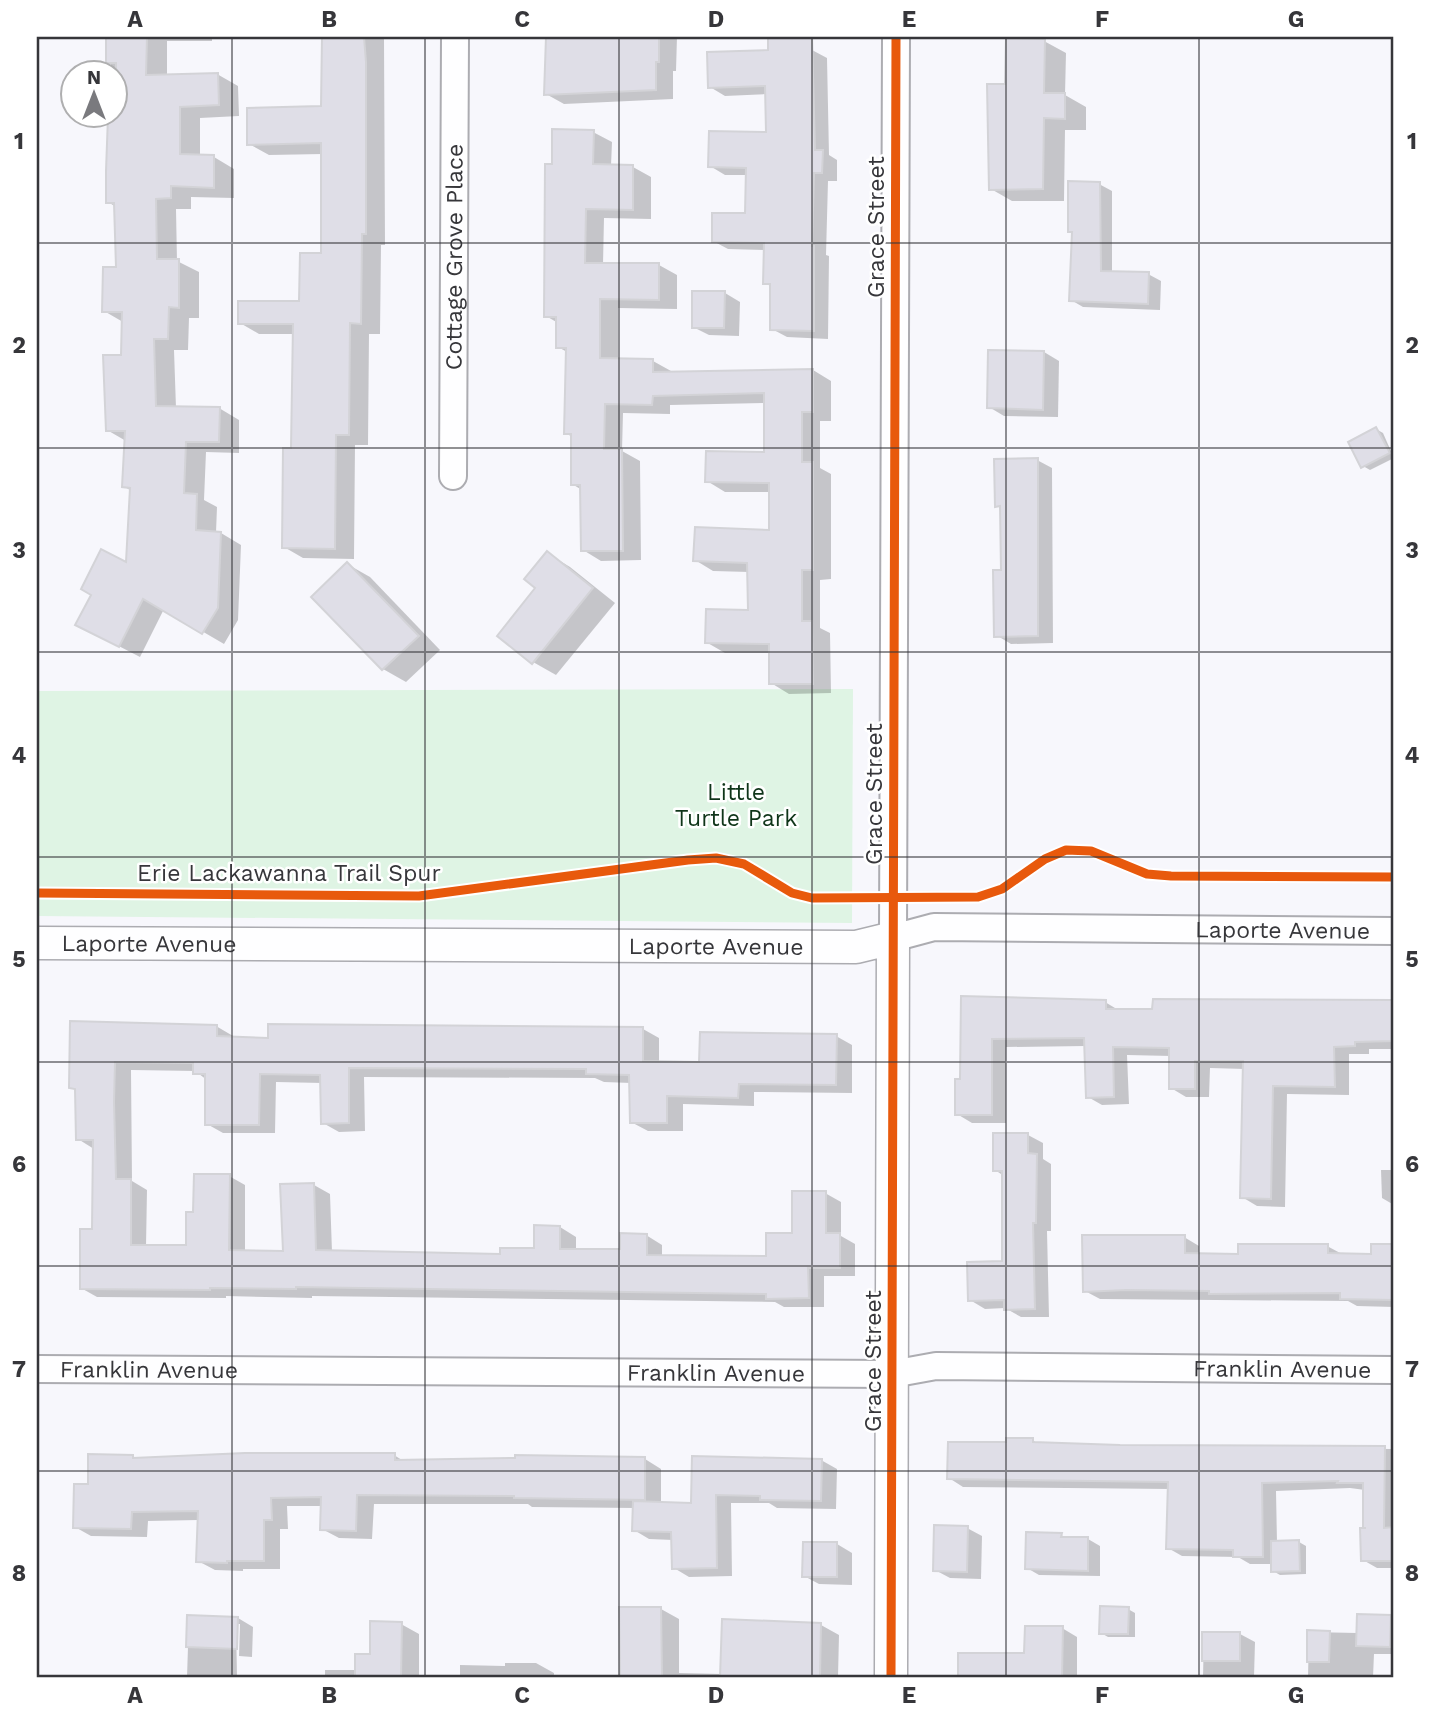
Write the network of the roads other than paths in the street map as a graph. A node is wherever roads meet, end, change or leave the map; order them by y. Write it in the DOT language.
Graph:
graph roads {
  1 [pos="454,37"];
  2 [pos="896,37"];
  3 [pos="453,476"];
  4 [pos="1394,931"];
  5 [pos="893,938"];
  6 [pos="37,943"];
  7 [pos="37,1369"];
  8 [pos="1394,1370"];
  9 [pos="892,1374"];
  10 [pos="891,1677"];
  1 -- 3 [label="street, Cottage Grove Place"];
  2 -- 5 [label="street, Grace Street"];
  4 -- 5 [label="street, Laporte Avenue"];
  5 -- 6 [label="street, Laporte Avenue"];
  5 -- 9 [label="street, Grace Street"];
  7 -- 9 [label="street, Franklin Avenue"];
  8 -- 9 [label="street, Franklin Avenue"];
  9 -- 10 [label="street, Grace Street"];
}
